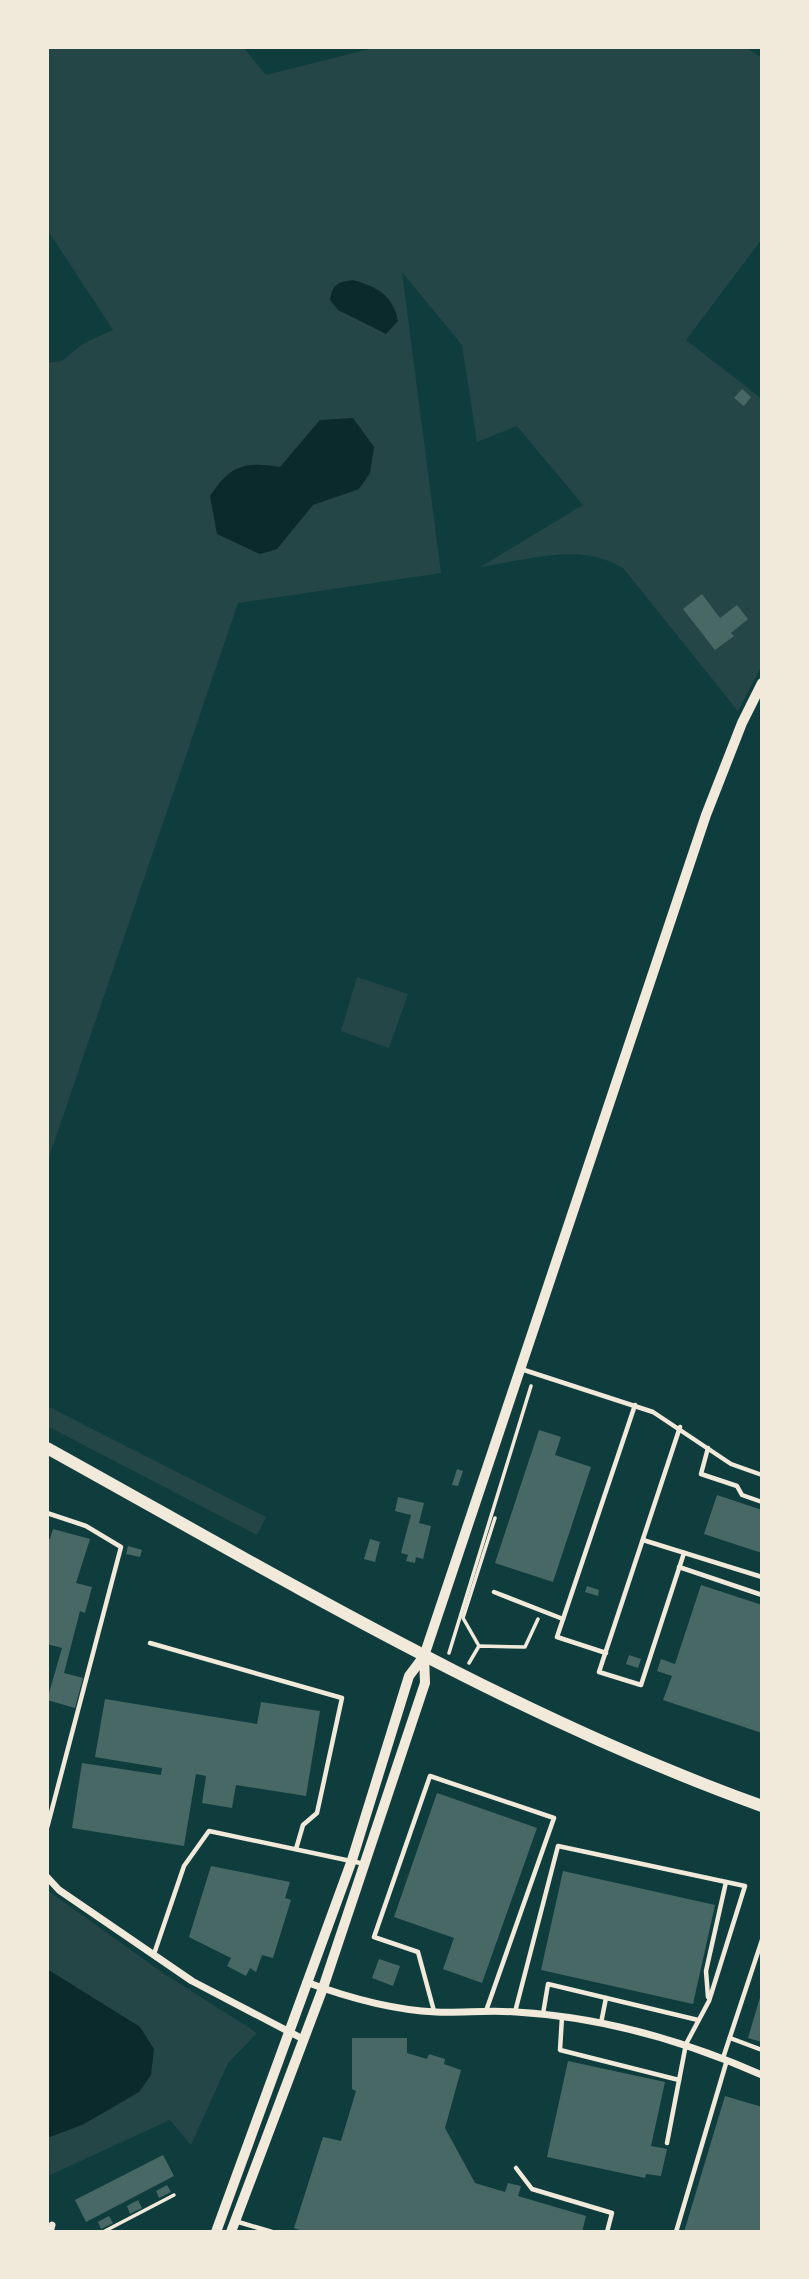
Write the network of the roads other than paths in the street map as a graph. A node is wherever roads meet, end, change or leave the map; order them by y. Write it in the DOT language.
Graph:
graph roads {
  1 [pos="762,683"];
  2 [pos="520,1369"];
  3 [pos="635,1405"];
  4 [pos="680,1427"];
  5 [pos="47,1448"];
  6 [pos="708,1448"];
  7 [pos="762,1475"];
  8 [pos="762,1502"];
  9 [pos="47,1513"];
  10 [pos="643,1540"];
  11 [pos="684,1553"];
  12 [pos="679,1567"];
  13 [pos="762,1577"];
  14 [pos="494,1592"];
  15 [pos="762,1595"];
  16 [pos="563,1619"];
  17 [pos="149,1643"];
  18 [pos="606,1653"];
  19 [pos="424,1656"];
  20 [pos="762,1806"];
  21 [pos="47,1828"];
  22 [pos="296,1849"];
  23 [pos="352,1860"];
  24 [pos="365,1865"];
  25 [pos="47,1877"];
  26 [pos="726,1882"];
  27 [pos="762,1940"];
  28 [pos="153,1956"];
  29 [pos="306,1982"];
  30 [pos="323,1988"];
  31 [pos="607,1998"];
  32 [pos="709,2001"];
  33 [pos="434,2012"];
  34 [pos="486,2012"];
  35 [pos="516,2012"];
  36 [pos="543,2015"];
  37 [pos="562,2017"];
  38 [pos="698,2020"];
  39 [pos="601,2022"];
  40 [pos="287,2033"];
  41 [pos="730,2038"];
  42 [pos="303,2039"];
  43 [pos="686,2044"];
  44 [pos="762,2050"];
  45 [pos="725,2059"];
  46 [pos="762,2075"];
  47 [pos="679,2080"];
  48 [pos="667,2143"];
  49 [pos="516,2168"];
  50 [pos="233,2226"];
  51 [pos="216,2232"];
  52 [pos="272,2232"];
  53 [pos="607,2232"];
  54 [pos="676,2232"];
  1 -- 2 [label="street"];
  2 -- 3 [label="lane"];
  2 -- 19 [label="street"];
  3 -- 4 [label="lane"];
  3 -- 16 [label="lane"];
  4 -- 6 [label="lane"];
  4 -- 10 [label="lane"];
  5 -- 19 [label="main road"];
  6 -- 7 [label="lane"];
  6 -- 8 [label="lane"];
  9 -- 21 [label="lane"];
  10 -- 11 [label="lane"];
  10 -- 18 [label="lane"];
  11 -- 12 [label="lane"];
  11 -- 13 [label="lane"];
  12 -- 15 [label="lane"];
  12 -- 18 [label="lane"];
  14 -- 16 [label="lane"];
  16 -- 18 [label="lane"];
  17 -- 22 [label="lane"];
  19 -- 20 [label="main road"];
  19 -- 23 [label="street"];
  19 -- 24 [label="street"];
  22 -- 23 [label="lane"];
  22 -- 28 [label="lane"];
  23 -- 24 [label="lane"];
  23 -- 29 [label="street"];
  24 -- 30 [label="street"];
  25 -- 28 [label="street"];
  26 -- 32 [label="lane"];
  26 -- 32 [label="lane"];
  26 -- 35 [label="lane"];
  27 -- 41 [label="lane"];
  28 -- 40 [label="street"];
  29 -- 30 [label="street"];
  29 -- 40 [label="street"];
  30 -- 33 [label="street"];
  30 -- 42 [label="street"];
  31 -- 36 [label="lane"];
  31 -- 38 [label="lane"];
  31 -- 39 [label="lane"];
  32 -- 38 [label="lane"];
  33 -- 34 [label="street"];
  33 -- 34 [label="lane"];
  34 -- 35 [label="street"];
  35 -- 36 [label="street"];
  36 -- 37 [label="street"];
  37 -- 39 [label="street"];
  37 -- 47 [label="lane"];
  38 -- 43 [label="lane"];
  39 -- 43 [label="street"];
  40 -- 42 [label="street"];
  40 -- 51 [label="street"];
  41 -- 44 [label="lane"];
  41 -- 45 [label="lane"];
  42 -- 50 [label="street"];
  43 -- 45 [label="street"];
  43 -- 47 [label="lane"];
  45 -- 46 [label="street"];
  45 -- 54 [label="lane"];
  47 -- 48 [label="lane"];
  49 -- 53 [label="lane"];
  50 -- 52 [label="lane"];
}
